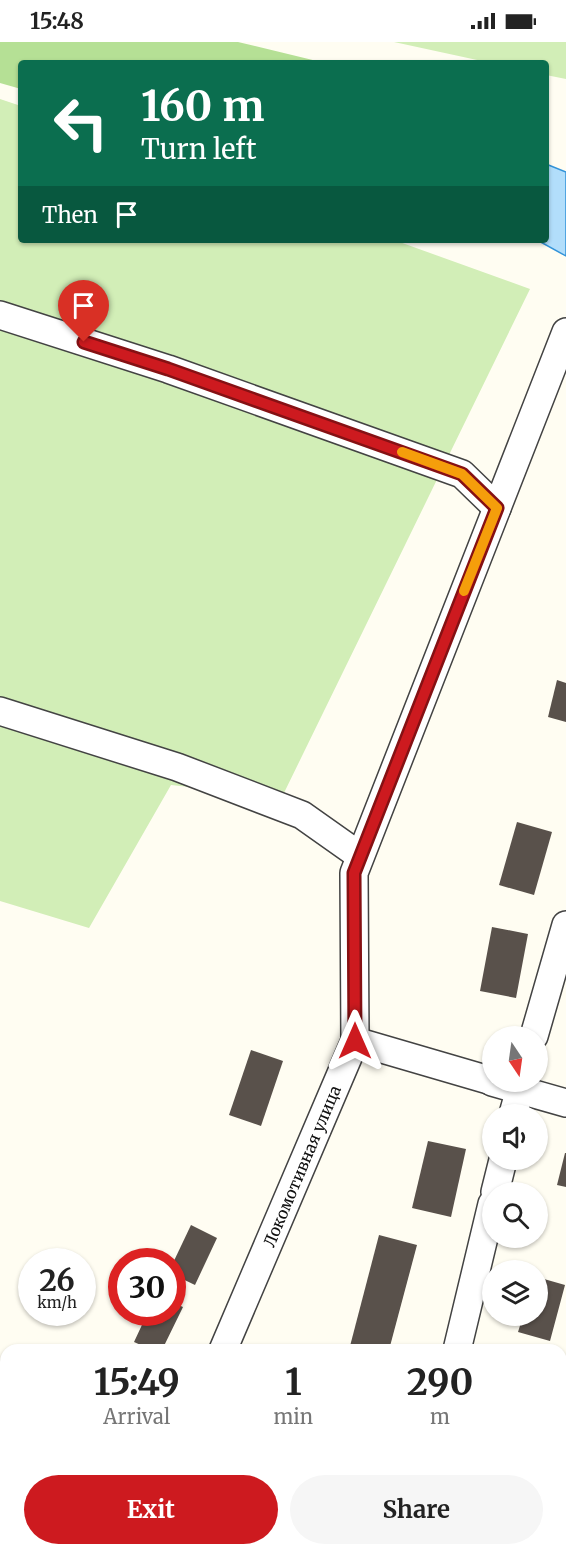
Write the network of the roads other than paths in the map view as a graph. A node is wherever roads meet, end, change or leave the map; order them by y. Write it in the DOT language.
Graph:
graph roads {
  1 [pos="0,315"];
  2 [pos="566,332"];
  3 [pos="497,508"];
  4 [pos="0,711"];
  5 [pos="360,856"];
  6 [pos="566,925"];
  7 [pos="537,1026"];
  8 [pos="355,1041"];
  9 [pos="482,1079"];
  10 [pos="518,1095"];
  11 [pos="566,1103"];
  12 [pos="482,1246"];
  13 [pos="226,1344"];
  14 [pos="458,1344"];
  1 -- 3 [label="street"];
  2 -- 3 [label="street, Локомотивная улица"];
  3 -- 5 [label="street, Локомотивная улица"];
  4 -- 5 [label="street"];
  5 -- 8 [label="street, Локомотивная улица"];
  6 -- 7 [label="street"];
  8 -- 9 [label="street"];
  8 -- 13 [label="street, Локомотивная улица"];
  10 -- 11 [label="street"];
  12 -- 14 [label="street"];
}
